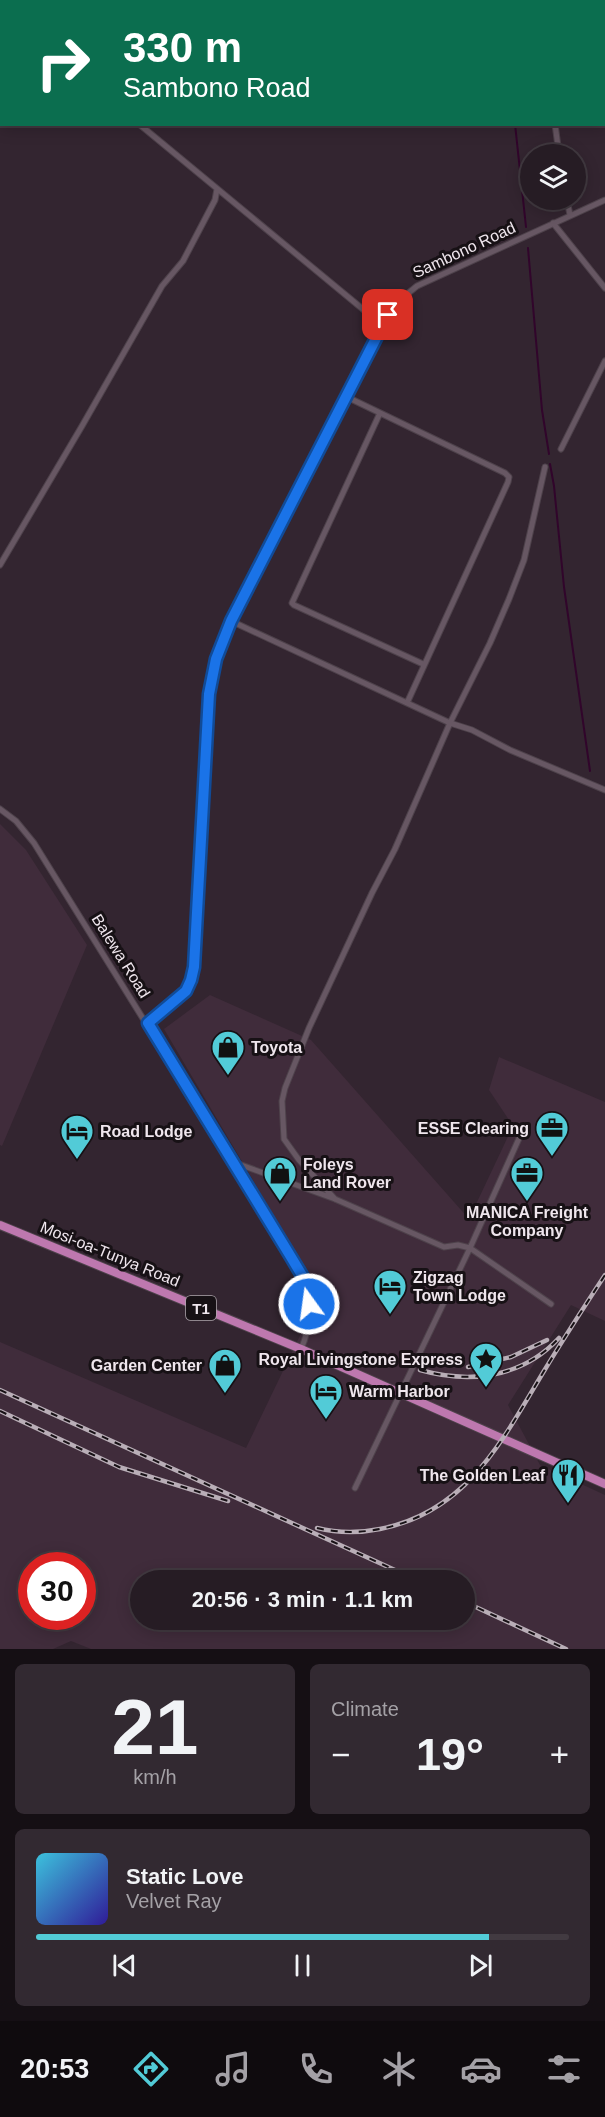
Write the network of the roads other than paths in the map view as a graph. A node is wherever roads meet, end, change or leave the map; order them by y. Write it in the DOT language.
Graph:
graph roads {
  1 [pos="141,126"];
  2 [pos="555,126"];
  3 [pos="558,144"];
  4 [pos="217,189"];
  5 [pos="605,200"];
  6 [pos="569,210"];
  7 [pos="570,215"];
  8 [pos="553,223"];
  9 [pos="605,288"];
  10 [pos="382,325"];
  11 [pos="605,361"];
  12 [pos="346,397"];
  13 [pos="380,413"];
  14 [pos="561,449"];
  15 [pos="545,467"];
  16 [pos="0,565"];
  17 [pos="231,621"];
  18 [pos="423,664"];
  19 [pos="407,703"];
  20 [pos="450,723"];
  21 [pos="605,790"];
  22 [pos="0,808"];
  23 [pos="148,1023"];
  24 [pos="522,1134"];
  25 [pos="233,1162"];
  26 [pos="335,1199"];
  27 [pos="0,1225"];
  28 [pos="470,1248"];
  29 [pos="551,1304"];
  30 [pos="301,1349"];
  31 [pos="400,1394"];
  32 [pos="605,1484"];
  33 [pos="356,1488"];
  1 -- 4 [label="street"];
  2 -- 3 [label="street"];
  4 -- 10 [label="street"];
  4 -- 16 [label="street"];
  5 -- 7 [label="street, Sambono Road"];
  6 -- 7 [label="street"];
  7 -- 8 [label="street, Sambono Road"];
  8 -- 9 [label="street"];
  8 -- 10 [label="street, Sambono Road"];
  10 -- 12 [label="street, Sambono Road"];
  11 -- 14 [label="street"];
  12 -- 13 [label="street"];
  12 -- 17 [label="street, Sambono Road"];
  13 -- 18 [label="street"];
  13 -- 18 [label="street"];
  15 -- 20 [label="street"];
  17 -- 19 [label="street"];
  17 -- 23 [label="street, Sambono Road"];
  18 -- 19 [label="street"];
  19 -- 20 [label="street"];
  20 -- 21 [label="street"];
  20 -- 26 [label="street"];
  22 -- 23 [label="street, Balewa Road"];
  23 -- 25 [label="street, Balewa Road"];
  24 -- 28 [label="street"];
  25 -- 26 [label="street"];
  25 -- 30 [label="street, Balewa Road"];
  26 -- 28 [label="street"];
  27 -- 30 [label="highway, Mosi-oa-Tunya Road / T1"];
  28 -- 29 [label="street"];
  28 -- 31 [label="street"];
  30 -- 31 [label="highway, Mosi-oa-Tunya Road / T1"];
  31 -- 32 [label="highway, Mosi-oa-Tunya Road / T1"];
  31 -- 33 [label="street"];
}
